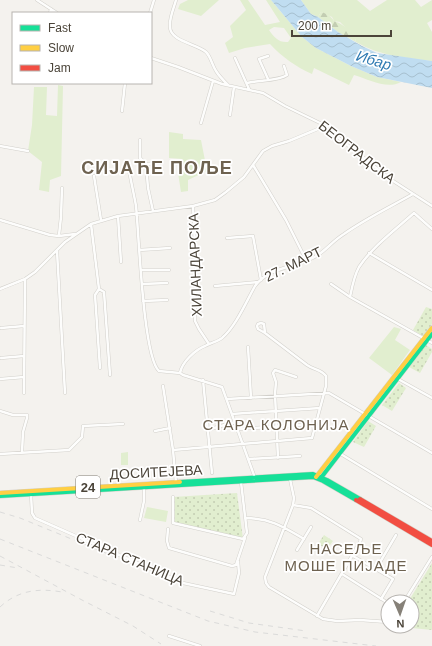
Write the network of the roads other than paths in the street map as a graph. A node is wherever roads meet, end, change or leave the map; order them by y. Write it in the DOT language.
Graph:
graph roads {
  1 [pos="37,0"];
  2 [pos="154,0"];
  3 [pos="176,0"];
  4 [pos="51,9"];
  5 [pos="50,12"];
  6 [pos="56,12"];
  7 [pos="150,12"];
  8 [pos="268,56"];
  9 [pos="152,58"];
  10 [pos="235,58"];
  11 [pos="284,66"];
  12 [pos="268,79"];
  13 [pos="213,81"];
  14 [pos="247,83"];
  15 [pos="125,84"];
  16 [pos="228,86"];
  17 [pos="234,87"];
  18 [pos="250,89"];
  19 [pos="122,111"];
  20 [pos="230,115"];
  21 [pos="201,123"];
  22 [pos="325,126"];
  23 [pos="140,140"];
  24 [pos="0,146"];
  25 [pos="28,151"];
  26 [pos="160,163"];
  27 [pos="146,164"];
  28 [pos="253,165"];
  29 [pos="129,170"];
  30 [pos="94,176"];
  31 [pos="62,188"];
  32 [pos="413,194"];
  33 [pos="193,206"];
  34 [pos="432,206"];
  35 [pos="153,211"];
  36 [pos="136,214"];
  37 [pos="118,216"];
  38 [pos="0,220"];
  39 [pos="101,220"];
  40 [pos="91,224"];
  41 [pos="432,229"];
  42 [pos="75,234"];
  43 [pos="64,235"];
  44 [pos="59,236"];
  45 [pos="227,238"];
  46 [pos="68,240"];
  47 [pos="170,248"];
  48 [pos="57,250"];
  49 [pos="139,250"];
  50 [pos="369,253"];
  51 [pos="306,260"];
  52 [pos="121,262"];
  53 [pos="140,270"];
  54 [pos="169,270"];
  55 [pos="25,279"];
  56 [pos="259,281"];
  57 [pos="166,283"];
  58 [pos="142,284"];
  59 [pos="331,284"];
  60 [pos="215,286"];
  61 [pos="0,289"];
  62 [pos="432,289"];
  63 [pos="98,290"];
  64 [pos="350,297"];
  65 [pos="167,300"];
  66 [pos="143,301"];
  67 [pos="24,326"];
  68 [pos="1,328"];
  69 [pos="432,328"];
  70 [pos="265,333"];
  71 [pos="432,334"];
  72 [pos="425,340"];
  73 [pos="432,343"];
  74 [pos="209,344"];
  75 [pos="248,346"];
  76 [pos="24,356"];
  77 [pos="1,358"];
  78 [pos="100,368"];
  79 [pos="180,373"];
  80 [pos="110,375"];
  81 [pos="296,377"];
  82 [pos="24,378"];
  83 [pos="396,378"];
  84 [pos="0,379"];
  85 [pos="203,380"];
  86 [pos="163,386"];
  87 [pos="324,392"];
  88 [pos="24,393"];
  89 [pos="65,393"];
  90 [pos="275,396"];
  91 [pos="251,398"];
  92 [pos="432,398"];
  93 [pos="227,399"];
  94 [pos="320,408"];
  95 [pos="0,411"];
  96 [pos="276,411"];
  97 [pos="232,414"];
  98 [pos="367,415"];
  99 [pos="235,422"];
  100 [pos="123,424"];
  101 [pos="316,424"];
  102 [pos="277,427"];
  103 [pos="170,428"];
  104 [pos="238,429"];
  105 [pos="207,430"];
  106 [pos="155,431"];
  107 [pos="277,442"];
  108 [pos="244,444"];
  109 [pos="209,447"];
  110 [pos="173,450"];
  111 [pos="22,452"];
  112 [pos="338,452"];
  113 [pos="432,453"];
  114 [pos="0,454"];
  115 [pos="300,456"];
  116 [pos="278,458"];
  117 [pos="249,459"];
  118 [pos="323,470"];
  119 [pos="212,473"];
  120 [pos="317,477"];
  121 [pos="255,479"];
  122 [pos="290,479"];
  123 [pos="327,480"];
  124 [pos="224,481"];
  125 [pos="241,482"];
  126 [pos="176,484"];
  127 [pos="144,488"];
  128 [pos="0,493"];
  129 [pos="31,494"];
  130 [pos="0,496"];
  131 [pos="173,497"];
  132 [pos="294,505"];
  133 [pos="432,509"];
  134 [pos="246,518"];
  135 [pos="140,520"];
  136 [pos="285,527"];
  137 [pos="311,527"];
  138 [pos="168,530"];
  139 [pos="396,535"];
  140 [pos="245,537"];
  141 [pos="304,539"];
  142 [pos="432,541"];
  143 [pos="432,545"];
  144 [pos="297,550"];
  145 [pos="352,556"];
  146 [pos="432,557"];
  147 [pos="238,561"];
  148 [pos="232,566"];
  149 [pos="376,569"];
  150 [pos="342,574"];
  151 [pos="239,576"];
  152 [pos="384,594"];
  153 [pos="409,594"];
  154 [pos="380,598"];
  155 [pos="317,616"];
  156 [pos="380,621"];
  157 [pos="170,636"];
  158 [pos="200,646"];
  1 -- 4 [label="street"];
  2 -- 7 [label="street"];
  3 -- 16 [label="street"];
  4 -- 5 [label="street"];
  4 -- 6 [label="street"];
  8 -- 12 [label="street"];
  9 -- 13 [label="street, БЕОГРАДСКА"];
  10 -- 14 [label="street"];
  11 -- 12 [label="street"];
  12 -- 14 [label="street"];
  13 -- 16 [label="street, БЕОГРАДСКА"];
  13 -- 21 [label="street"];
  14 -- 18 [label="street"];
  15 -- 19 [label="street"];
  16 -- 17 [label="street, БЕОГРАДСКА"];
  17 -- 18 [label="street, БЕОГРАДСКА"];
  17 -- 20 [label="street"];
  18 -- 22 [label="street, БЕОГРАДСКА"];
  22 -- 28 [label="street"];
  22 -- 32 [label="street, БЕОГРАДСКА"];
  23 -- 27 [label="street"];
  24 -- 25 [label="street"];
  26 -- 27 [label="street"];
  27 -- 35 [label="street"];
  28 -- 33 [label="street"];
  28 -- 51 [label="street"];
  29 -- 36 [label="street"];
  30 -- 39 [label="street"];
  31 -- 44 [label="street"];
  32 -- 34 [label="street, БЕОГРАДСКА"];
  32 -- 51 [label="street, 27. МАРТ"];
  33 -- 35 [label="street"];
  33 -- 74 [label="street, ХИЛАНДАРСКА"];
  35 -- 36 [label="street"];
  36 -- 37 [label="street"];
  36 -- 49 [label="street"];
  37 -- 39 [label="street"];
  37 -- 52 [label="street"];
  38 -- 44 [label="street"];
  39 -- 40 [label="street"];
  40 -- 42 [label="street"];
  40 -- 63 [label="street"];
  41 -- 50 [label="street"];
  42 -- 43 [label="street"];
  42 -- 46 [label="street"];
  43 -- 44 [label="street"];
  43 -- 46 [label="street"];
  45 -- 56 [label="street"];
  46 -- 48 [label="street"];
  47 -- 49 [label="street"];
  48 -- 55 [label="street"];
  48 -- 89 [label="street"];
  49 -- 53 [label="street"];
  50 -- 62 [label="street"];
  50 -- 64 [label="street"];
  51 -- 56 [label="street, 27. МАРТ"];
  53 -- 54 [label="street"];
  53 -- 58 [label="street"];
  55 -- 61 [label="street"];
  55 -- 67 [label="street"];
  56 -- 60 [label="street"];
  56 -- 74 [label="street, 27. МАРТ"];
  57 -- 58 [label="street"];
  58 -- 66 [label="street"];
  59 -- 64 [label="street"];
  63 -- 78 [label="street"];
  63 -- 80 [label="street"];
  64 -- 72 [label="street"];
  65 -- 66 [label="street"];
  66 -- 79 [label="street"];
  67 -- 68 [label="street"];
  67 -- 76 [label="street"];
  69 -- 72 [label="main road"];
  70 -- 87 [label="street"];
  71 -- 72 [label="main road"];
  72 -- 73 [label="street"];
  72 -- 83 [label="main road"];
  74 -- 79 [label="street, 27. МАРТ"];
  75 -- 91 [label="street"];
  76 -- 77 [label="street"];
  76 -- 82 [label="street"];
  79 -- 85 [label="street"];
  81 -- 90 [label="street"];
  82 -- 84 [label="street"];
  82 -- 88 [label="street"];
  83 -- 92 [label="street"];
  83 -- 98 [label="main road"];
  85 -- 93 [label="street"];
  85 -- 105 [label="street"];
  86 -- 103 [label="street"];
  87 -- 90 [label="street"];
  87 -- 94 [label="street"];
  87 -- 98 [label="street"];
  90 -- 91 [label="street"];
  90 -- 96 [label="street"];
  91 -- 93 [label="street"];
  93 -- 97 [label="street"];
  94 -- 96 [label="street"];
  94 -- 101 [label="street"];
  95 -- 111 [label="street"];
  96 -- 97 [label="street"];
  96 -- 102 [label="street"];
  97 -- 99 [label="street"];
  98 -- 112 [label="main road"];
  98 -- 113 [label="street"];
  99 -- 104 [label="street"];
  99 -- 105 [label="street"];
  100 -- 111 [label="street"];
  101 -- 102 [label="street"];
  101 -- 107 [label="street"];
  102 -- 104 [label="street"];
  102 -- 107 [label="street"];
  103 -- 106 [label="street"];
  103 -- 110 [label="street"];
  104 -- 108 [label="street"];
  105 -- 109 [label="street"];
  107 -- 108 [label="street"];
  107 -- 116 [label="street"];
  108 -- 109 [label="street"];
  108 -- 117 [label="street"];
  109 -- 110 [label="street"];
  109 -- 119 [label="street"];
  110 -- 126 [label="street"];
  111 -- 114 [label="street"];
  112 -- 118 [label="main road"];
  112 -- 133 [label="street"];
  115 -- 116 [label="street"];
  116 -- 117 [label="street"];
  117 -- 121 [label="street"];
  118 -- 120 [label="main road"];
  118 -- 120 [label="main road"];
  118 -- 123 [label="main road"];
  120 -- 121 [label="main road, ДОСИТЕЈЕВА / 24"];
  120 -- 122 [label="main road, ДОСИТЕЈЕВА / 24"];
  120 -- 123 [label="main road, 24"];
  120 -- 143 [label="main road"];
  121 -- 122 [label="main road, ДОСИТЕЈЕВА / 24"];
  121 -- 124 [label="main road, ДОСИТЕЈЕВА / 24"];
  121 -- 125 [label="main road, ДОСИТЕЈЕВА / 24"];
  122 -- 132 [label="street"];
  123 -- 142 [label="main road, 24"];
  124 -- 125 [label="main road, ДОСИТЕЈЕВА / 24"];
  124 -- 126 [label="main road, ДОСИТЕЈЕВА / 24"];
  125 -- 134 [label="street, СТАРА СТАНИЦА"];
  126 -- 127 [label="main road, ДОСИТЕЈЕВА / 24"];
  126 -- 128 [label="main road, ДОСИТЕЈЕВА / 24"];
  127 -- 129 [label="main road, ДОСИТЕЈЕВА / 24"];
  127 -- 135 [label="street"];
  129 -- 130 [label="main road, ДОСИТЕЈЕВА / 24"];
  129 -- 151 [label="street, СТАРА СТАНИЦА"];
  131 -- 140 [label="street"];
  132 -- 136 [label="street"];
  132 -- 145 [label="street"];
  134 -- 136 [label="street"];
  134 -- 140 [label="street, СТАРА СТАНИЦА"];
  136 -- 141 [label="street"];
  136 -- 155 [label="street"];
  137 -- 141 [label="street"];
  138 -- 148 [label="street, СТАРА СТАНИЦА"];
  139 -- 149 [label="street"];
  140 -- 147 [label="street, СТАРА СТАНИЦА"];
  141 -- 144 [label="street"];
  145 -- 149 [label="street"];
  145 -- 150 [label="street"];
  146 -- 153 [label="street"];
  147 -- 148 [label="street"];
  147 -- 151 [label="street, СТАРА СТАНИЦА"];
  148 -- 151 [label="street"];
  149 -- 152 [label="street"];
  150 -- 154 [label="street"];
  150 -- 155 [label="street"];
  155 -- 156 [label="street"];
  157 -- 158 [label="street"];
}
